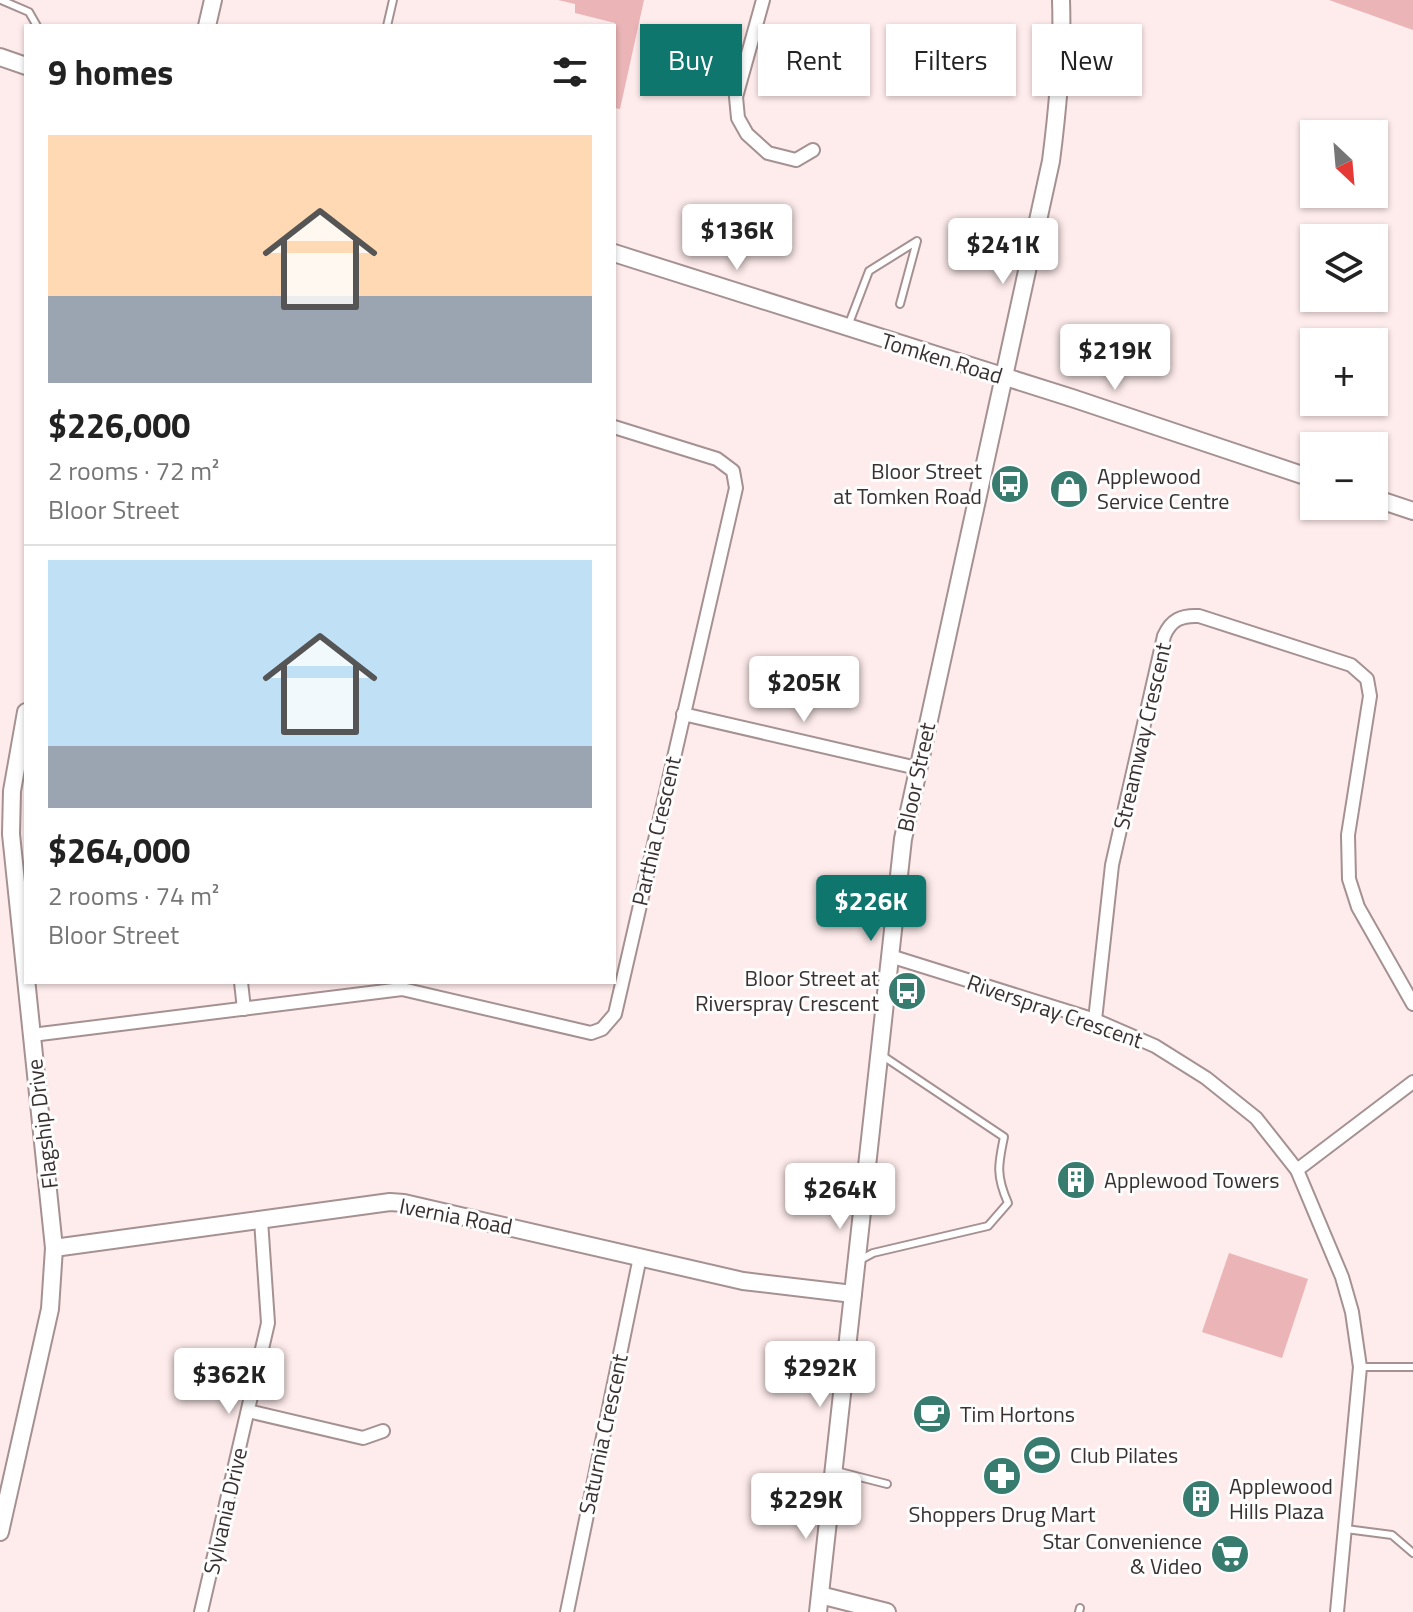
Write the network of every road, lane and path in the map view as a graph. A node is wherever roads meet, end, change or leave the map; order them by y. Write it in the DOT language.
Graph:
graph roads {
  1 [pos="1,0"];
  2 [pos="213,0"];
  3 [pos="393,0"];
  4 [pos="763,0"];
  5 [pos="1061,0"];
  6 [pos="36,24"];
  7 [pos="207,24"];
  8 [pos="387,24"];
  9 [pos="0,57"];
  10 [pos="24,65"];
  11 [pos="813,150"];
  12 [pos="616,254"];
  13 [pos="900,304"];
  14 [pos="847,328"];
  15 [pos="1003,376"];
  16 [pos="616,428"];
  17 [pos="1300,474"];
  18 [pos="1388,503"];
  19 [pos="1413,511"];
  20 [pos="683,714"];
  21 [pos="24,723"];
  22 [pos="917,768"];
  23 [pos="5,834"];
  24 [pos="890,956"];
  25 [pos="24,975"];
  26 [pos="25,984"];
  27 [pos="241,984"];
  28 [pos="403,986"];
  29 [pos="1413,1004"];
  30 [pos="244,1009"];
  31 [pos="1095,1020"];
  32 [pos="32,1035"];
  33 [pos="880,1054"];
  34 [pos="1413,1082"];
  35 [pos="1297,1170"];
  36 [pos="261,1220"];
  37 [pos="54,1248"];
  38 [pos="640,1257"];
  39 [pos="857,1262"];
  40 [pos="853,1294"];
  41 [pos="1360,1367"];
  42 [pos="1413,1367"];
  43 [pos="248,1411"];
  44 [pos="383,1431"];
  45 [pos="834,1470"];
  46 [pos="887,1484"];
  47 [pos="1346,1529"];
  48 [pos="0,1532"];
  49 [pos="1413,1553"];
  50 [pos="819,1604"];
  51 [pos="201,1612"];
  52 [pos="567,1612"];
  53 [pos="887,1612"];
  54 [pos="1337,1612"];
  1 -- 6 [label="lane"];
  2 -- 7 [label="street"];
  3 -- 8 [label="lane"];
  4 -- 11 [label="street"];
  5 -- 15 [label="street, Bloor Street"];
  9 -- 10 [label="street"];
  12 -- 14 [label="street, Tomken Road"];
  13 -- 14 [label="lane"];
  14 -- 15 [label="street, Tomken Road"];
  15 -- 17 [label="street, Tomken Road"];
  15 -- 22 [label="street, Bloor Street"];
  16 -- 20 [label="street, Parthia Crescent"];
  18 -- 19 [label="street"];
  20 -- 22 [label="street"];
  20 -- 28 [label="street, Parthia Crescent"];
  21 -- 23 [label="street, Flagship Drive"];
  22 -- 24 [label="street, Bloor Street"];
  23 -- 25 [label="street, Flagship Drive"];
  24 -- 31 [label="street, Riverspray Crescent"];
  24 -- 33 [label="street, Bloor Street"];
  26 -- 32 [label="street, Flagship Drive"];
  27 -- 30 [label="street"];
  28 -- 30 [label="street, Parthia Crescent"];
  29 -- 31 [label="street, Streamway Crescent"];
  30 -- 32 [label="street, Parthia Crescent"];
  31 -- 35 [label="street, Riverspray Crescent"];
  32 -- 37 [label="street, Flagship Drive"];
  33 -- 39 [label="street, Bloor Street"];
  33 -- 39 [label="lane"];
  34 -- 35 [label="street"];
  35 -- 41 [label="street, Riverspray Crescent"];
  36 -- 37 [label="street, Ivernia Road"];
  36 -- 38 [label="street, Ivernia Road"];
  36 -- 43 [label="street, Sylvania Drive"];
  37 -- 48 [label="street, Flagship Drive"];
  38 -- 40 [label="street, Ivernia Road"];
  38 -- 52 [label="street, Saturnia Crescent"];
  39 -- 40 [label="street, Bloor Street"];
  40 -- 45 [label="street, Bloor Street"];
  41 -- 42 [label="lane"];
  41 -- 47 [label="street, Riverspray Crescent"];
  43 -- 44 [label="street"];
  43 -- 51 [label="street, Sylvania Drive"];
  45 -- 46 [label="lane"];
  45 -- 50 [label="street, Bloor Street"];
  47 -- 49 [label="lane"];
  47 -- 54 [label="street, Riverspray Crescent"];
  50 -- 53 [label="street"];
}
